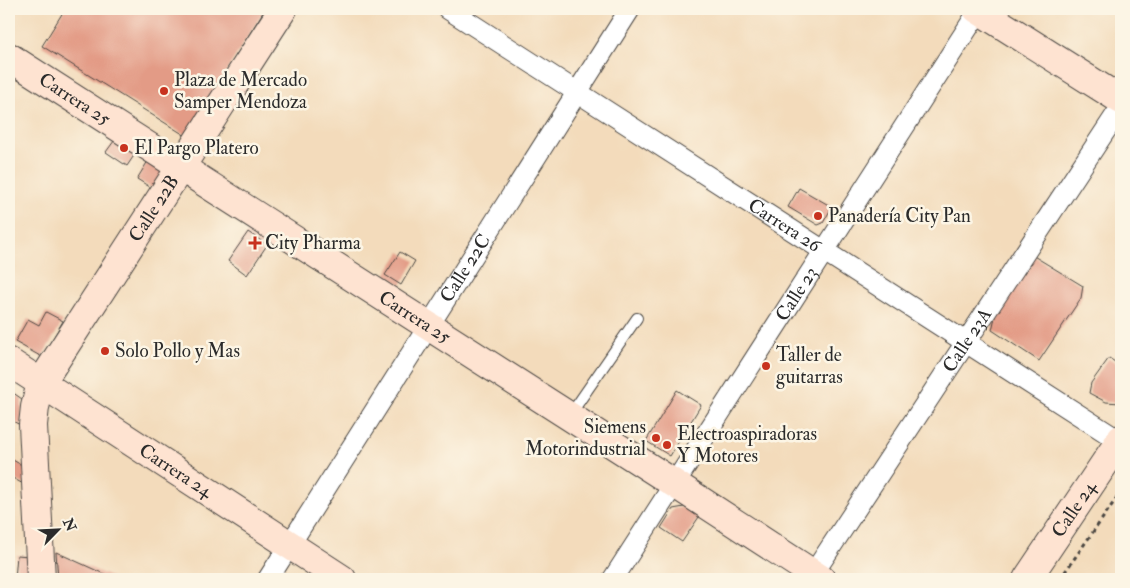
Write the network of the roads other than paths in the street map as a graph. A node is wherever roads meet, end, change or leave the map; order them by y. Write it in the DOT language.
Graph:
graph roads {
  1 [pos="283,9"];
  2 [pos="448,9"];
  3 [pos="630,9"];
  4 [pos="979,9"];
  5 [pos="9,57"];
  6 [pos="577,92"];
  7 [pos="1121,100"];
  8 [pos="1121,107"];
  9 [pos="180,167"];
  10 [pos="824,251"];
  11 [pos="637,318"];
  12 [pos="429,326"];
  13 [pos="965,341"];
  14 [pos="9,362"];
  15 [pos="41,383"];
  16 [pos="569,416"];
  17 [pos="1121,448"];
  18 [pos="675,484"];
  19 [pos="290,545"];
  20 [pos="817,577"];
  21 [pos="41,579"];
  22 [pos="268,579"];
  23 [pos="342,579"];
  24 [pos="613,579"];
  25 [pos="1027,579"];
  26 [pos="1047,579"];
  1 -- 9 [label="street, Calle 22B"];
  2 -- 6 [label="street, Carrera 26"];
  3 -- 6 [label="street, Calle 22C"];
  4 -- 7 [label="street"];
  4 -- 10 [label="street, Calle 23"];
  5 -- 9 [label="street, Carrera 25"];
  6 -- 10 [label="street, Carrera 26"];
  6 -- 12 [label="street, Calle 22C"];
  8 -- 13 [label="street, Calle 23A"];
  9 -- 12 [label="street, Carrera 25"];
  9 -- 15 [label="street, Calle 22B"];
  10 -- 13 [label="street, Carrera 26"];
  10 -- 18 [label="street, Calle 23"];
  11 -- 16 [label="lane"];
  12 -- 16 [label="street, Carrera 25"];
  12 -- 19 [label="street, Calle 22C"];
  13 -- 17 [label="street, Carrera 26"];
  13 -- 20 [label="street, Calle 23A"];
  14 -- 15 [label="street, Carrera 24"];
  15 -- 19 [label="street, Carrera 24"];
  15 -- 21 [label="street, Calle 22B"];
  16 -- 18 [label="street, Carrera 25"];
  17 -- 25 [label="street, Calle 24"];
  17 -- 26 [label="street, Calle 24"];
  18 -- 20 [label="street, Carrera 25"];
  18 -- 24 [label="street, Calle 23"];
  19 -- 22 [label="street, Calle 22C"];
  19 -- 23 [label="street, Carrera 24"];
}
